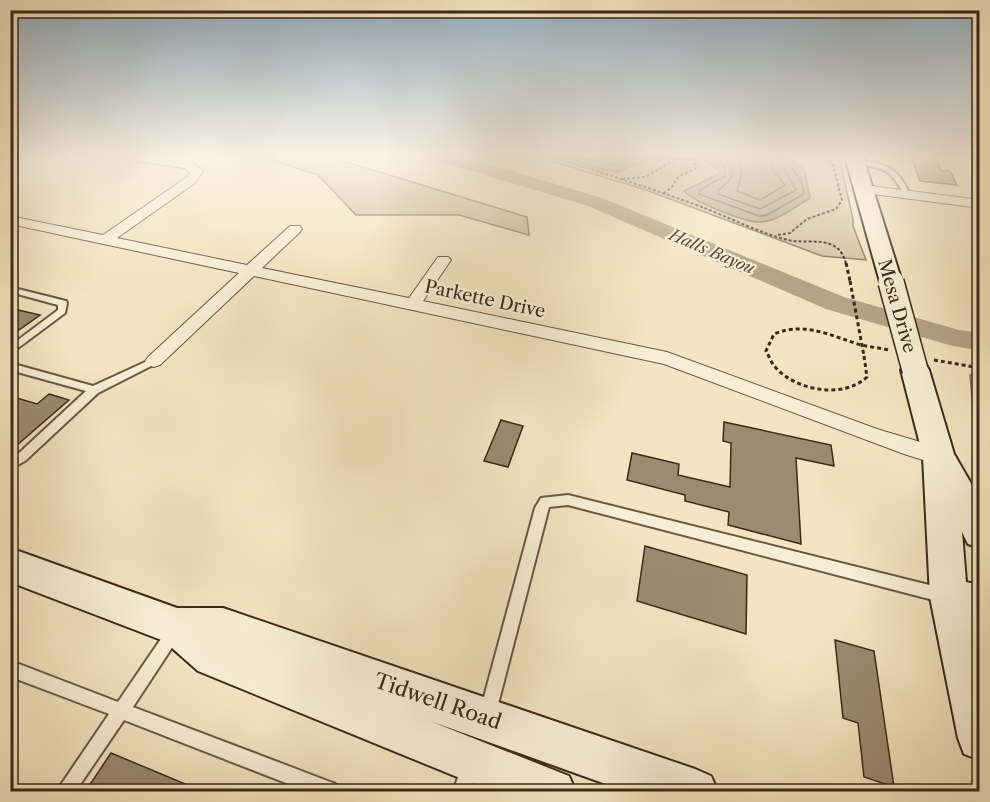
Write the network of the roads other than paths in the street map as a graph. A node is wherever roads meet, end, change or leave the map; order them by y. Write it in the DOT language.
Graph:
graph roads {
  1 [pos="170,194"];
  2 [pos="865,194"];
  3 [pos="904,194"];
  4 [pos="908,195"];
  5 [pos="980,204"];
  6 [pos="10,220"];
  7 [pos="295,229"];
  8 [pos="105,240"];
  9 [pos="442,260"];
  10 [pos="251,270"];
  11 [pos="10,289"];
  12 [pos="413,304"];
  13 [pos="10,351"];
  14 [pos="154,361"];
  15 [pos="10,366"];
  16 [pos="94,390"];
  17 [pos="939,456"];
  18 [pos="10,464"];
  19 [pos="980,533"];
  20 [pos="10,565"];
  21 [pos="964,601"];
  22 [pos="177,627"];
  23 [pos="10,674"];
  24 [pos="121,711"];
  25 [pos="486,718"];
  26 [pos="980,738"];
  27 [pos="466,776"];
  28 [pos="64,792"];
  29 [pos="333,792"];
  30 [pos="554,792"];
  31 [pos="695,792"];
  1 -- 8 [label="street"];
  2 -- 17 [label="main road, Mesa Drive, bridge"];
  3 -- 4 [label="street"];
  4 -- 5 [label="street"];
  6 -- 8 [label="street, Parkette Drive"];
  7 -- 10 [label="street"];
  8 -- 10 [label="street, Parkette Drive"];
  9 -- 12 [label="street"];
  10 -- 12 [label="street, Parkette Drive"];
  10 -- 14 [label="street"];
  11 -- 13 [label="lane"];
  12 -- 17 [label="street, Parkette Drive"];
  14 -- 16 [label="lane"];
  15 -- 16 [label="lane"];
  16 -- 18 [label="lane"];
  17 -- 19 [label="main road, Mesa Drive"];
  17 -- 21 [label="main road, Mesa Drive"];
  20 -- 22 [label="main road, Tidwell Road"];
  21 -- 25 [label="lane"];
  21 -- 26 [label="main road, Mesa Drive"];
  22 -- 24 [label="lane"];
  22 -- 25 [label="main road, Tidwell Road"];
  22 -- 27 [label="main road, Tidwell Road"];
  23 -- 24 [label="lane"];
  24 -- 28 [label="lane"];
  24 -- 29 [label="lane"];
  25 -- 27 [label="main road"];
  25 -- 31 [label="main road, Tidwell Road"];
  27 -- 30 [label="main road, Tidwell Road"];
}
